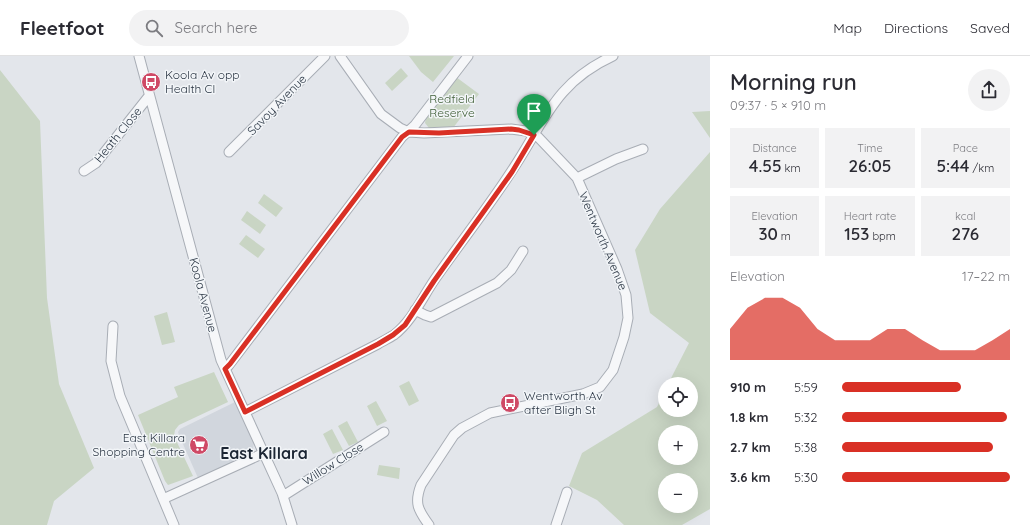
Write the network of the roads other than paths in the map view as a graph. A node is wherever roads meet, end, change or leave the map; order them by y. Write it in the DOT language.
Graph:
graph roads {
  1 [pos="139,56"];
  2 [pos="325,56"];
  3 [pos="340,56"];
  4 [pos="468,56"];
  5 [pos="613,56"];
  6 [pos="149,96"];
  7 [pos="409,132"];
  8 [pos="534,135"];
  9 [pos="643,149"];
  10 [pos="229,152"];
  11 [pos="84,171"];
  12 [pos="577,178"];
  13 [pos="523,251"];
  14 [pos="415,310"];
  15 [pos="113,326"];
  16 [pos="225,369"];
  17 [pos="245,412"];
  18 [pos="384,432"];
  19 [pos="264,453"];
  20 [pos="567,492"];
  21 [pos="283,496"];
  22 [pos="164,499"];
  23 [pos="174,525"];
  24 [pos="292,525"];
  25 [pos="429,525"];
  26 [pos="556,525"];
  1 -- 6 [label="street, Koola Avenue"];
  2 -- 10 [label="street, Savoy Avenue"];
  3 -- 7 [label="street"];
  4 -- 7 [label="street"];
  5 -- 8 [label="street"];
  6 -- 11 [label="street, Heath Close"];
  6 -- 16 [label="street, Koola Avenue"];
  7 -- 8 [label="street"];
  7 -- 16 [label="street"];
  8 -- 12 [label="street, Wentworth Avenue"];
  8 -- 14 [label="street"];
  9 -- 12 [label="street"];
  12 -- 25 [label="street, Wentworth Avenue"];
  13 -- 14 [label="street"];
  14 -- 17 [label="street"];
  15 -- 22 [label="street"];
  16 -- 17 [label="street, Koola Avenue"];
  17 -- 19 [label="street, Koola Avenue"];
  18 -- 21 [label="street, Willow Close"];
  19 -- 21 [label="street, Koola Avenue"];
  19 -- 22 [label="street"];
  20 -- 26 [label="street"];
  21 -- 24 [label="street, Koola Avenue"];
  22 -- 23 [label="street"];
}
